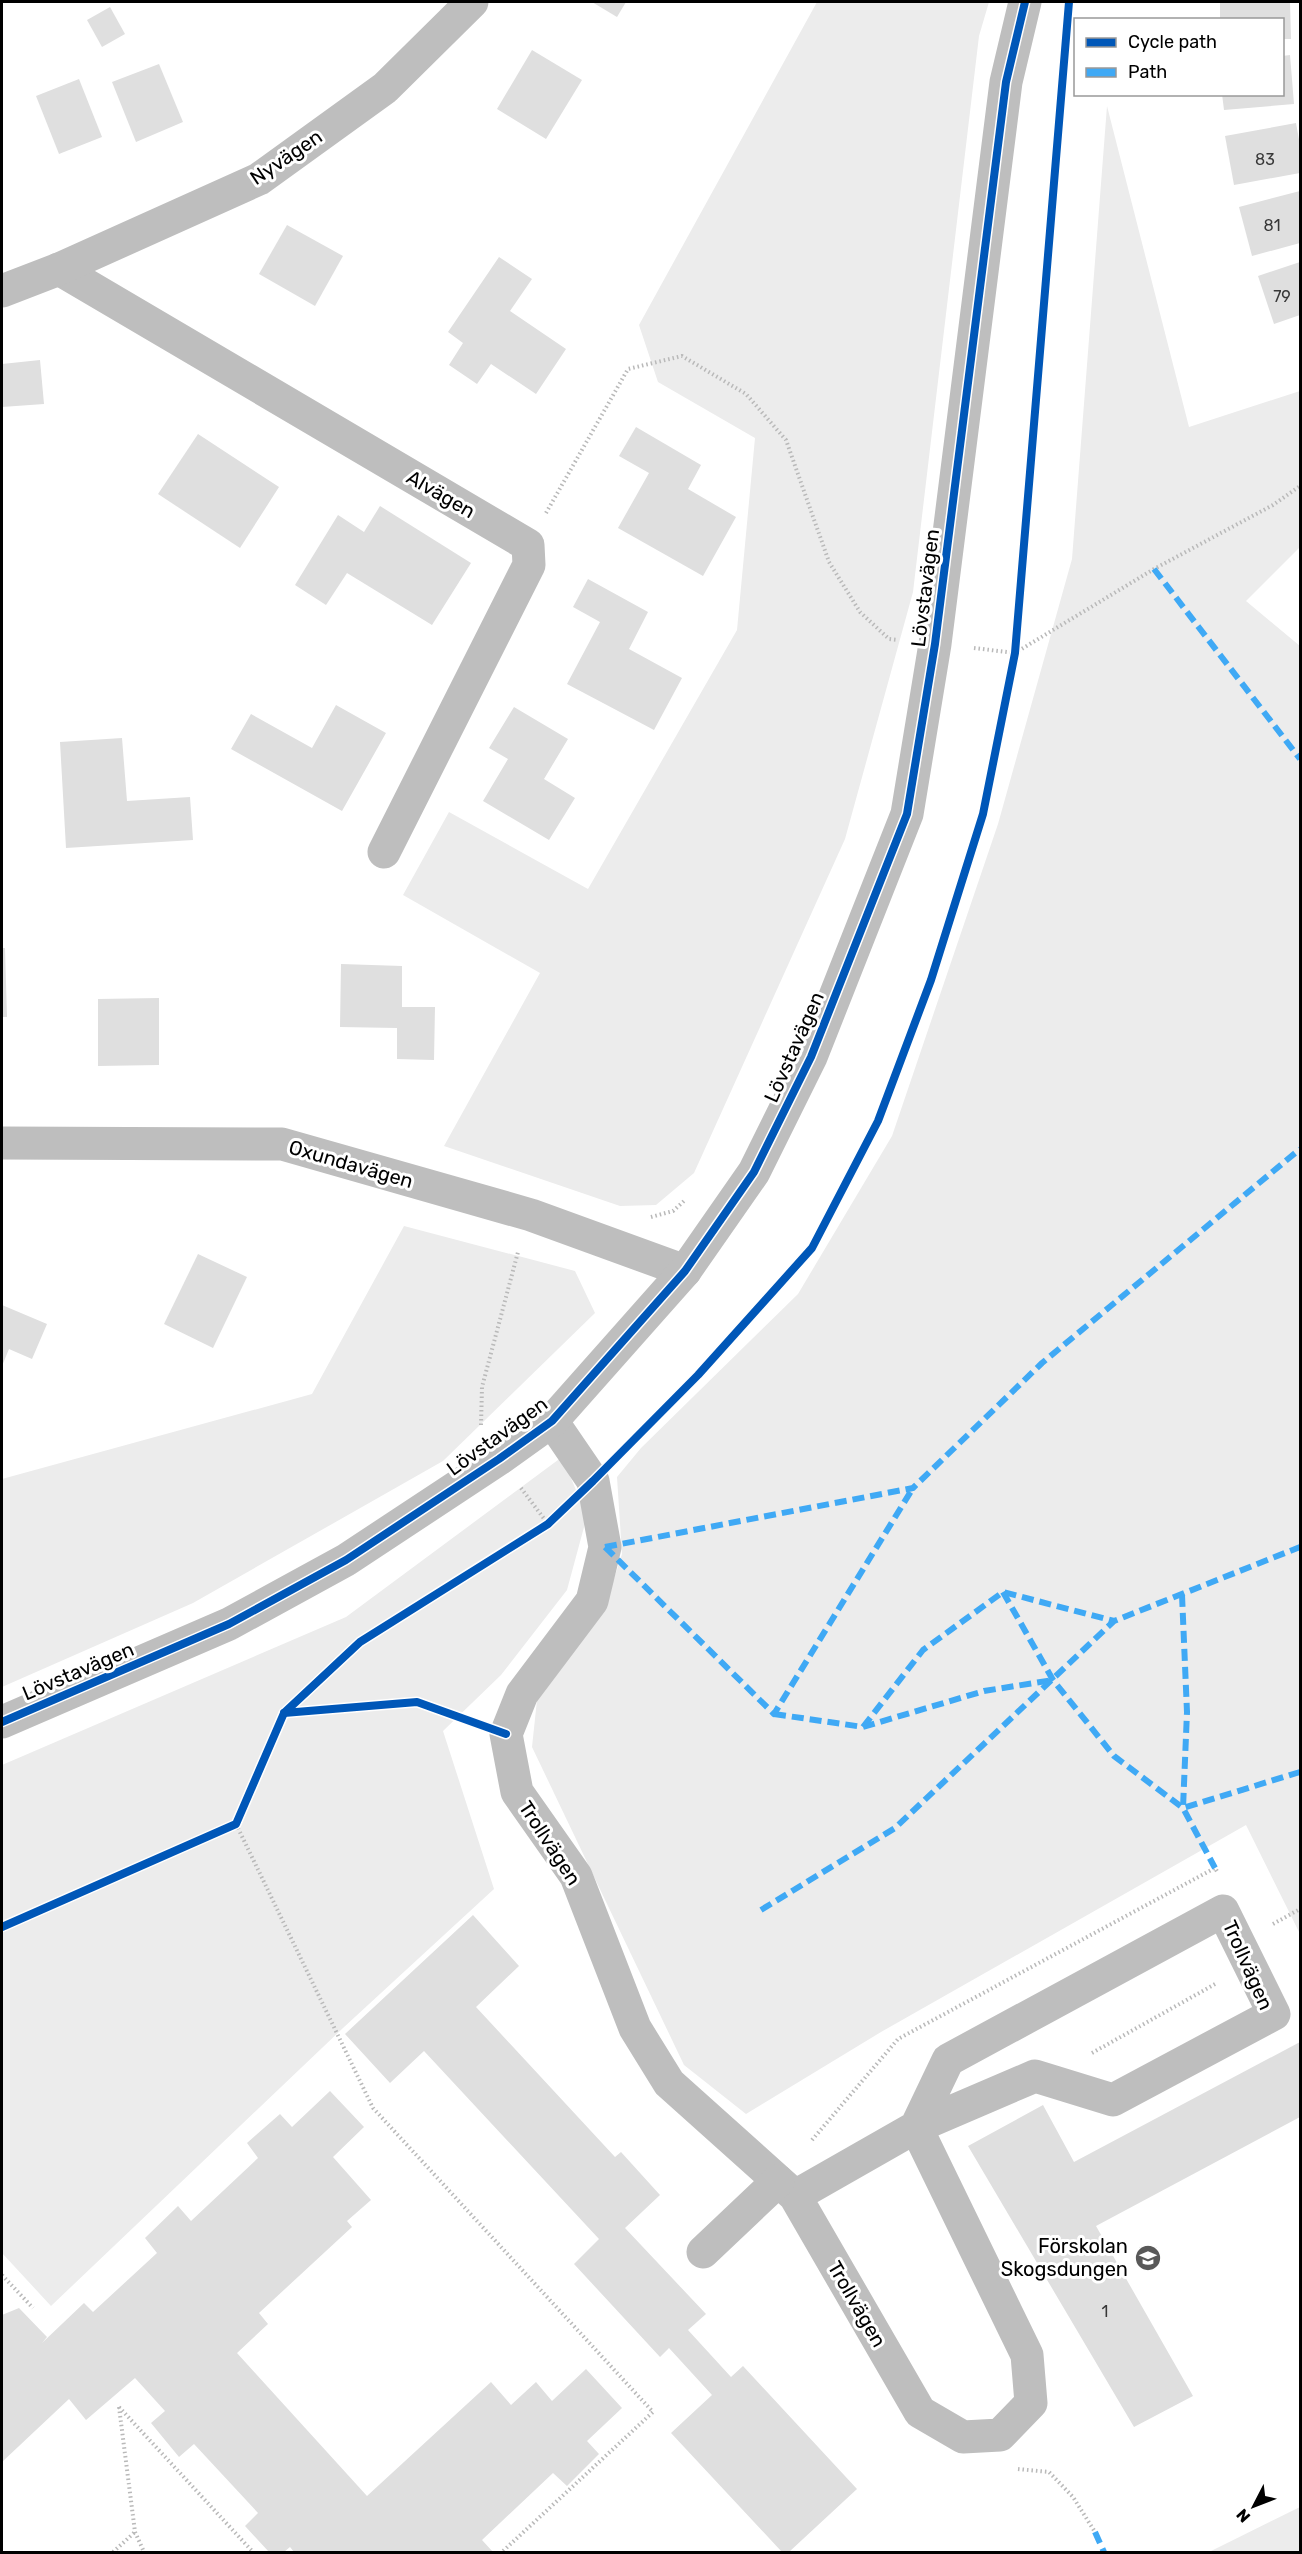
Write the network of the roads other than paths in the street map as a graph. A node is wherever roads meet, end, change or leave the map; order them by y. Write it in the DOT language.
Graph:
graph roads {
  1 [pos="472,2"];
  2 [pos="1024,2"];
  3 [pos="59,269"];
  4 [pos="2,291"];
  5 [pos="384,852"];
  6 [pos="2,1143"];
  7 [pos="685,1271"];
  8 [pos="552,1421"];
  9 [pos="2,1722"];
  10 [pos="916,2127"];
  11 [pos="786,2188"];
  12 [pos="703,2252"];
  1 -- 3 [label="street, Nyvägen"];
  2 -- 7 [label="street, Lövstavägen"];
  3 -- 4 [label="street, Nyvägen"];
  3 -- 5 [label="street, Alvägen"];
  6 -- 7 [label="street, Oxundavägen"];
  7 -- 8 [label="street, Lövstavägen"];
  8 -- 9 [label="street, Lövstavägen"];
  8 -- 11 [label="street, Trollvägen"];
  10 -- 10 [label="street, Trollvägen"];
  10 -- 11 [label="street, Trollvägen"];
  10 -- 11 [label="street, Trollvägen"];
  11 -- 12 [label="street"];
}
